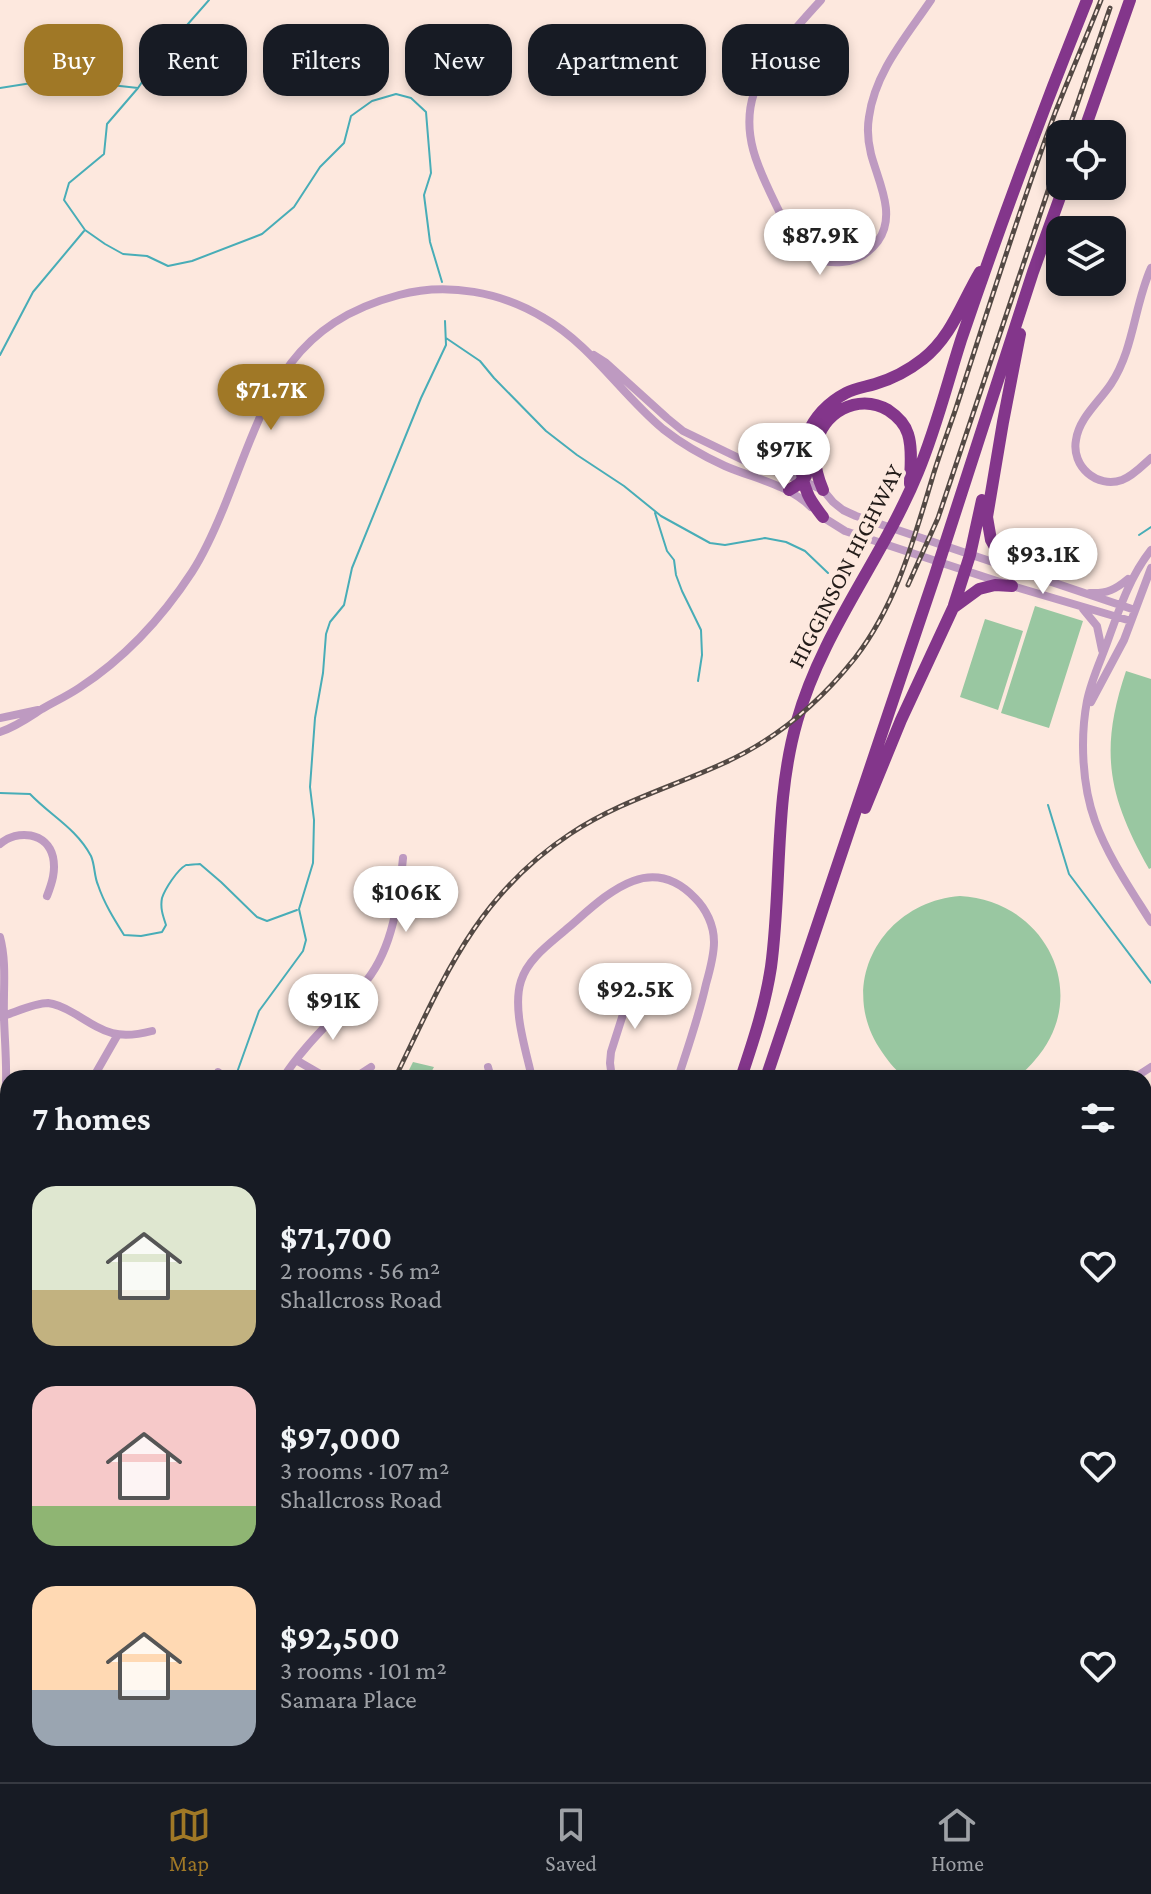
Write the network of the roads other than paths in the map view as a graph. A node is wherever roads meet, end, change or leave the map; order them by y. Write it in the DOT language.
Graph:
graph roads {
  1 [pos="821,0"];
  2 [pos="931,0"];
  3 [pos="1087,0"];
  4 [pos="1130,0"];
  5 [pos="1088,120"];
  6 [pos="1059,200"];
  7 [pos="993,249"];
  8 [pos="1151,268"];
  9 [pos="1033,272"];
  10 [pos="586,350"];
  11 [pos="1003,422"];
  12 [pos="801,452"];
  13 [pos="815,455"];
  14 [pos="1151,458"];
  15 [pos="770,469"];
  16 [pos="803,481"];
  17 [pos="789,490"];
  18 [pos="823,490"];
  19 [pos="910,491"];
  20 [pos="823,517"];
  21 [pos="1151,550"];
  22 [pos="970,555"];
  23 [pos="1151,568"];
  24 [pos="1013,570"];
  25 [pos="966,571"];
  26 [pos="1135,573"];
  27 [pos="1012,586"];
  28 [pos="1082,592"];
  29 [pos="1121,605"];
  30 [pos="953,608"];
  31 [pos="1082,608"];
  32 [pos="1135,610"];
  33 [pos="1116,617"];
  34 [pos="1131,621"];
  35 [pos="1101,658"];
  36 [pos="42,709"];
  37 [pos="1086,714"];
  38 [pos="0,718"];
  39 [pos="0,732"];
  40 [pos="0,844"];
  41 [pos="403,858"];
  42 [pos="47,896"];
  43 [pos="824,905"];
  44 [pos="1151,922"];
  45 [pos="0,937"];
  46 [pos="633,983"];
  47 [pos="2,1016"];
  48 [pos="152,1031"];
  49 [pos="117,1036"];
  50 [pos="296,1060"];
  51 [pos="371,1067"];
  52 [pos="488,1067"];
  53 [pos="5,1070"];
  54 [pos="98,1070"];
  55 [pos="289,1070"];
  56 [pos="313,1070"];
  57 [pos="366,1070"];
  58 [pos="489,1070"];
  59 [pos="530,1070"];
  60 [pos="611,1070"];
  61 [pos="680,1070"];
  62 [pos="744,1070"];
  63 [pos="769,1070"];
  1 -- 2 [label="street"];
  3 -- 7 [label="highway, HIGGINSON HIGHWAY"];
  4 -- 5 [label="highway"];
  6 -- 9 [label="highway"];
  7 -- 12 [label="highway"];
  7 -- 19 [label="highway, HIGGINSON HIGHWAY"];
  8 -- 14 [label="street"];
  9 -- 11 [label="highway"];
  9 -- 43 [label="highway"];
  10 -- 15 [label="street"];
  10 -- 17 [label="street"];
  10 -- 36 [label="street"];
  11 -- 22 [label="highway"];
  11 -- 24 [label="highway"];
  12 -- 15 [label="highway"];
  12 -- 16 [label="highway"];
  13 -- 16 [label="highway"];
  13 -- 18 [label="highway"];
  13 -- 19 [label="highway"];
  15 -- 16 [label="street"];
  16 -- 17 [label="highway"];
  16 -- 18 [label="street"];
  16 -- 20 [label="highway"];
  17 -- 20 [label="street"];
  18 -- 22 [label="street"];
  19 -- 62 [label="highway, HIGGINSON HIGHWAY"];
  20 -- 25 [label="street"];
  21 -- 26 [label="street"];
  22 -- 24 [label="street"];
  22 -- 25 [label="highway"];
  23 -- 32 [label="street"];
  24 -- 28 [label="street"];
  25 -- 27 [label="street"];
  25 -- 30 [label="highway"];
  26 -- 28 [label="street"];
  26 -- 29 [label="street"];
  27 -- 30 [label="highway"];
  27 -- 31 [label="street"];
  28 -- 29 [label="street"];
  29 -- 32 [label="street"];
  29 -- 33 [label="street"];
  30 -- 43 [label="highway"];
  31 -- 33 [label="street"];
  31 -- 35 [label="street"];
  32 -- 34 [label="street"];
  33 -- 34 [label="street"];
  33 -- 35 [label="street"];
  34 -- 37 [label="street"];
  35 -- 37 [label="street"];
  36 -- 38 [label="street"];
  36 -- 39 [label="street"];
  37 -- 44 [label="street"];
  40 -- 42 [label="street"];
  41 -- 50 [label="street"];
  43 -- 63 [label="highway"];
  45 -- 47 [label="street"];
  46 -- 60 [label="street"];
  47 -- 49 [label="street"];
  47 -- 53 [label="street"];
  48 -- 49 [label="street"];
  49 -- 54 [label="street"];
  50 -- 55 [label="street"];
  50 -- 56 [label="street"];
  51 -- 57 [label="street"];
  52 -- 58 [label="street"];
  59 -- 61 [label="street"];
}
